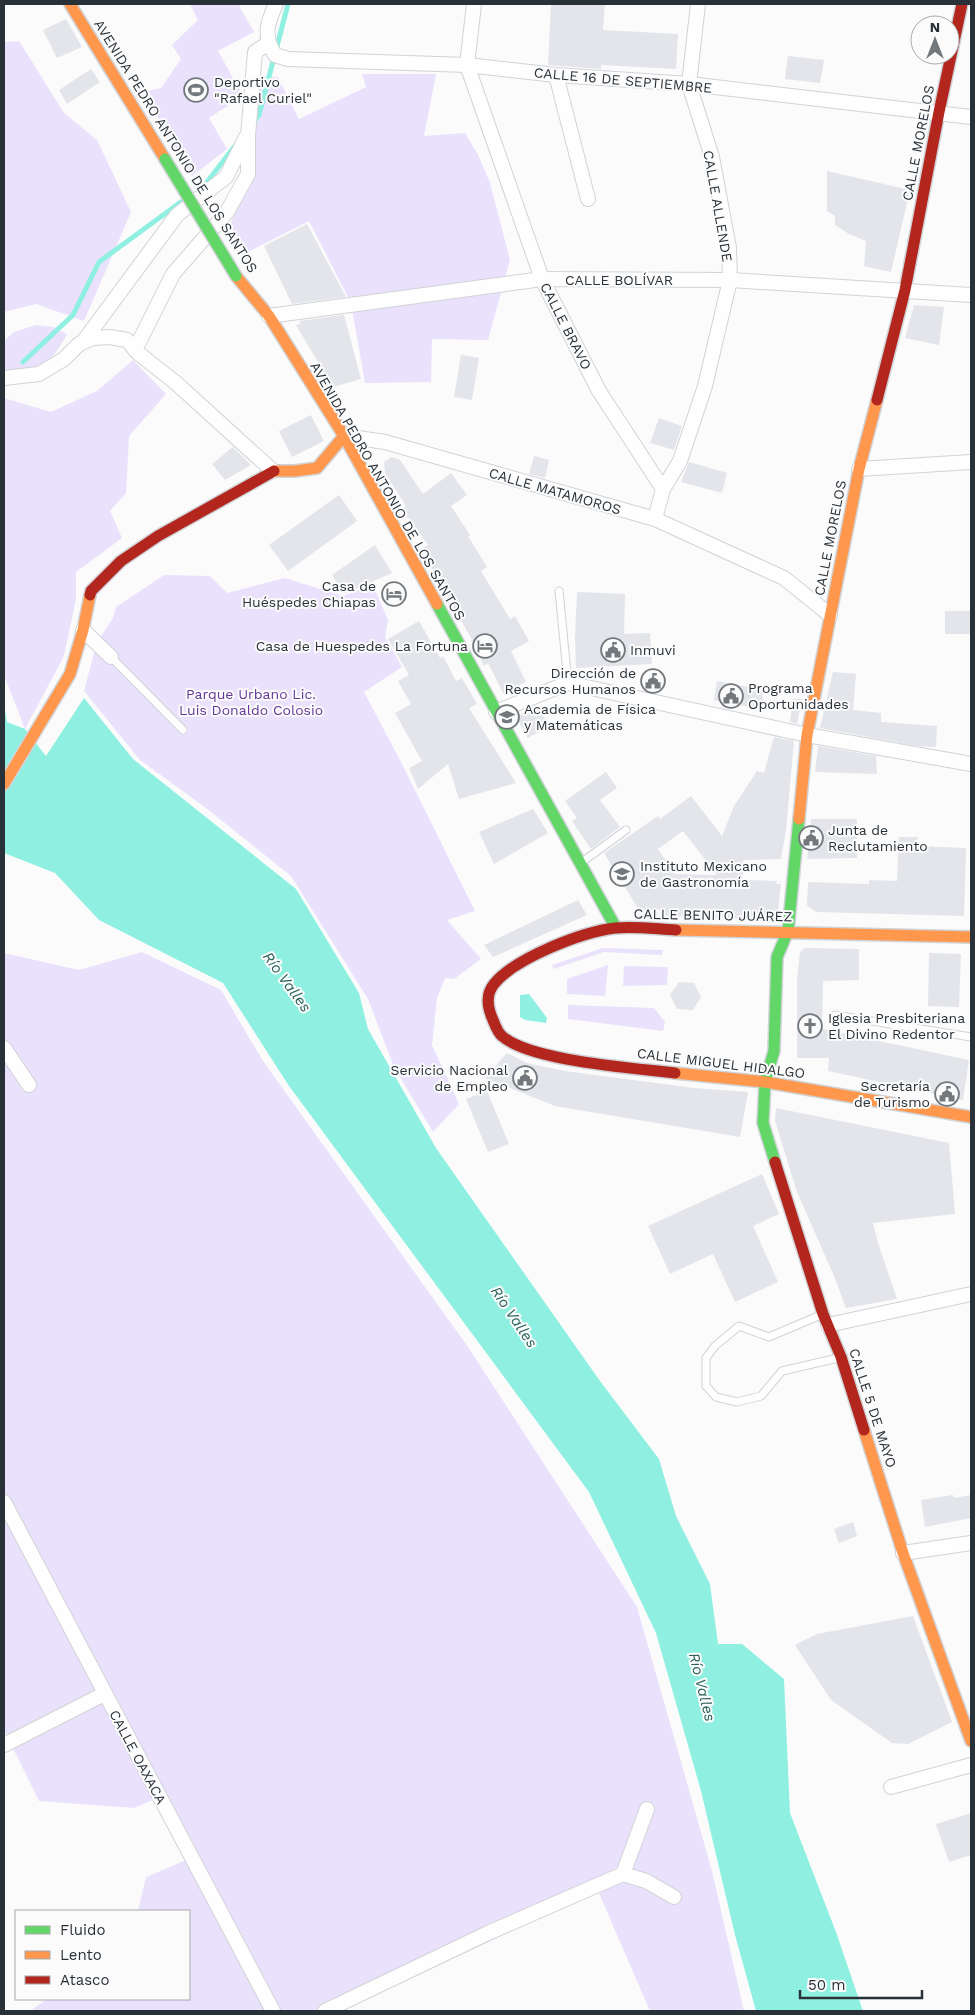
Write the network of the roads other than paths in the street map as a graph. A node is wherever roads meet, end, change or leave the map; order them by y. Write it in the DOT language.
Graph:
graph roads {
  1 [pos="70,4"];
  2 [pos="276,4"];
  3 [pos="474,4"];
  4 [pos="698,4"];
  5 [pos="962,4"];
  6 [pos="271,49"];
  7 [pos="467,65"];
  8 [pos="556,75"];
  9 [pos="689,84"];
  10 [pos="939,112"];
  11 [pos="971,117"];
  12 [pos="249,132"];
  13 [pos="588,199"];
  14 [pos="542,279"];
  15 [pos="730,280"];
  16 [pos="905,290"];
  17 [pos="971,295"];
  18 [pos="269,316"];
  19 [pos="88,340"];
  20 [pos="135,350"];
  21 [pos="4,378"];
  22 [pos="344,436"];
  23 [pos="971,462"];
  24 [pos="859,469"];
  25 [pos="273,471"];
  26 [pos="663,489"];
  27 [pos="655,519"];
  28 [pos="559,590"];
  29 [pos="830,615"];
  30 [pos="83,630"];
  31 [pos="112,657"];
  32 [pos="568,683"];
  33 [pos="496,712"];
  34 [pos="183,730"];
  35 [pos="807,735"];
  36 [pos="971,764"];
  37 [pos="4,784"];
  38 [pos="626,830"];
  39 [pos="579,863"];
  40 [pos="616,928"];
  41 [pos="788,931"];
  42 [pos="971,937"];
  43 [pos="488,1008"];
  44 [pos="835,1015"];
  45 [pos="971,1037"];
  46 [pos="4,1048"];
  47 [pos="765,1082"];
  48 [pos="29,1085"];
  49 [pos="971,1118"];
  50 [pos="971,1294"];
  51 [pos="826,1320"];
  52 [pos="841,1357"];
  53 [pos="4,1502"];
  54 [pos="971,1543"];
  55 [pos="904,1553"];
  56 [pos="104,1694"];
  57 [pos="971,1741"];
  58 [pos="4,1745"];
  59 [pos="971,1765"];
  60 [pos="891,1787"];
  61 [pos="647,1809"];
  62 [pos="623,1874"];
  63 [pos="674,1897"];
  64 [pos="273,2011"];
  65 [pos="325,2011"];
  1 -- 18 [label="street, AVENIDA PEDRO ANTONIO DE LOS SANTOS, bridge"];
  2 -- 6 [label="street"];
  3 -- 7 [label="street"];
  4 -- 9 [label="street, CALLE ALLENDE"];
  5 -- 10 [label="street, CALLE MORELOS"];
  6 -- 7 [label="street, CALLE 16 DE SEPTIEMBRE"];
  6 -- 12 [label="street"];
  7 -- 8 [label="street, CALLE 16 DE SEPTIEMBRE"];
  7 -- 14 [label="street, CALLE BRAVO"];
  8 -- 9 [label="street, CALLE 16 DE SEPTIEMBRE"];
  8 -- 13 [label="street"];
  9 -- 10 [label="street, CALLE 16 DE SEPTIEMBRE"];
  9 -- 15 [label="street, CALLE ALLENDE"];
  10 -- 11 [label="street, CALLE 16 DE SEPTIEMBRE"];
  10 -- 16 [label="street, CALLE MORELOS"];
  12 -- 19 [label="street"];
  12 -- 20 [label="street"];
  14 -- 15 [label="street, CALLE BOLÍVAR"];
  14 -- 18 [label="street, CALLE BOLÍVAR"];
  14 -- 26 [label="street, CALLE BRAVO"];
  15 -- 16 [label="street, CALLE BOLÍVAR"];
  15 -- 26 [label="street, CALLE ALLENDE"];
  16 -- 17 [label="street, CALLE BOLÍVAR"];
  16 -- 24 [label="street, CALLE MORELOS"];
  18 -- 22 [label="street, AVENIDA PEDRO ANTONIO DE LOS SANTOS"];
  19 -- 20 [label="street"];
  19 -- 21 [label="street"];
  20 -- 25 [label="street"];
  22 -- 25 [label="street"];
  22 -- 27 [label="street, CALLE MATAMOROS"];
  22 -- 33 [label="street, AVENIDA PEDRO ANTONIO DE LOS SANTOS"];
  23 -- 24 [label="street"];
  24 -- 29 [label="street, CALLE MORELOS"];
  25 -- 30 [label="street"];
  26 -- 27 [label="street, CALLE ALLENDE"];
  27 -- 29 [label="street, CALLE MATAMOROS"];
  28 -- 32 [label="lane"];
  29 -- 35 [label="street, CALLE MORELOS"];
  30 -- 31 [label="street"];
  30 -- 37 [label="street"];
  31 -- 34 [label="lane"];
  32 -- 33 [label="street"];
  32 -- 35 [label="street"];
  33 -- 39 [label="street, AVENIDA PEDRO ANTONIO DE LOS SANTOS"];
  35 -- 36 [label="street"];
  35 -- 41 [label="street, CALLE MORELOS"];
  38 -- 39 [label="lane"];
  39 -- 40 [label="street, AVENIDA PEDRO ANTONIO DE LOS SANTOS"];
  40 -- 41 [label="street, CALLE BENITO JUÁREZ"];
  40 -- 43 [label="street, CALLE BENITO JUÁREZ"];
  41 -- 42 [label="street, CALLE BENITO JUÁREZ"];
  41 -- 47 [label="street, CALLE MORELOS"];
  43 -- 47 [label="street, CALLE MIGUEL HIDALGO"];
  44 -- 45 [label="lane"];
  46 -- 48 [label="street"];
  47 -- 49 [label="street, CALLE MIGUEL HIDALGO"];
  47 -- 51 [label="street, CALLE 5 DE MAYO"];
  50 -- 51 [label="street"];
  51 -- 52 [label="street, CALLE 5 DE MAYO"];
  51 -- 52 [label="lane"];
  52 -- 55 [label="street, CALLE 5 DE MAYO"];
  53 -- 56 [label="street, CALLE OAXACA"];
  54 -- 55 [label="street"];
  55 -- 57 [label="street, CALLE 5 DE MAYO"];
  56 -- 58 [label="street"];
  56 -- 64 [label="street, CALLE OAXACA"];
  59 -- 60 [label="street"];
  61 -- 62 [label="street"];
  62 -- 63 [label="street"];
  62 -- 65 [label="street"];
}
